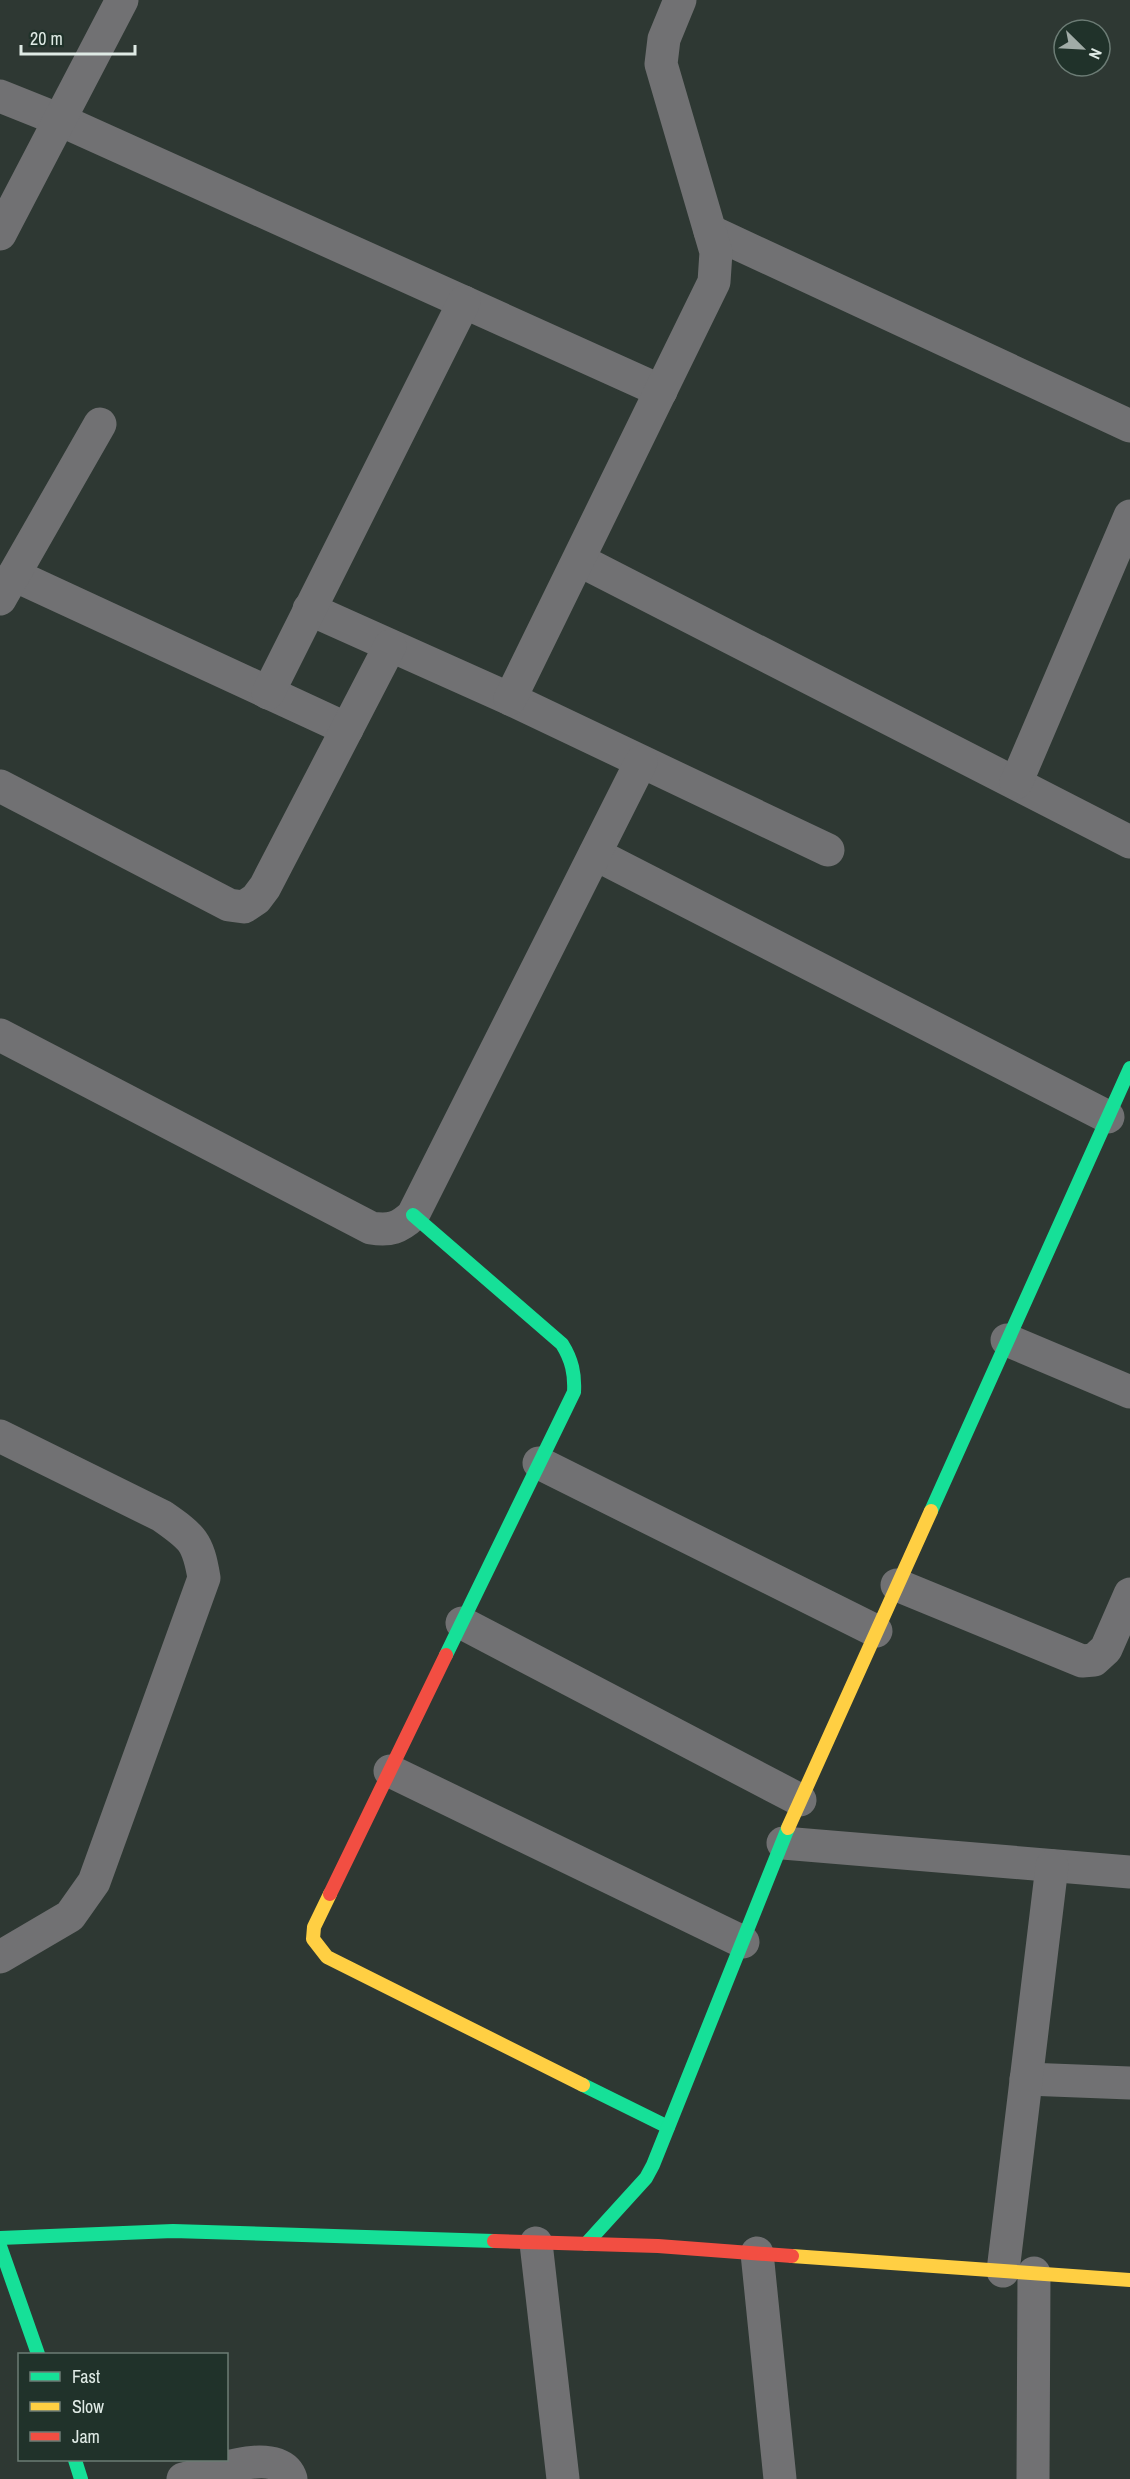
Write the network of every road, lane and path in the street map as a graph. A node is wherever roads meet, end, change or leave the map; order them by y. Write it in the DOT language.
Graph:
graph roads {
  1 [pos="122,0"];
  2 [pos="680,0"];
  3 [pos="0,96"];
  4 [pos="60,120"];
  5 [pos="710,231"];
  6 [pos="0,234"];
  7 [pos="464,302"];
  8 [pos="662,392"];
  9 [pos="100,424"];
  10 [pos="1130,426"];
  11 [pos="1130,516"];
  12 [pos="579,560"];
  13 [pos="7,587"];
  14 [pos="309,609"];
  15 [pos="390,646"];
  16 [pos="268,693"];
  17 [pos="510,699"];
  18 [pos="346,729"];
  19 [pos="641,762"];
  20 [pos="1016,783"];
  21 [pos="0,786"];
  22 [pos="1130,842"];
  23 [pos="828,850"];
  24 [pos="595,854"];
  25 [pos="0,1035"];
  26 [pos="1130,1068"];
  27 [pos="1108,1117"];
  28 [pos="413,1215"];
  29 [pos="1007,1340"];
  30 [pos="1130,1392"];
  31 [pos="0,1436"];
  32 [pos="539,1463"];
  33 [pos="897,1585"];
  34 [pos="1130,1594"];
  35 [pos="462,1623"];
  36 [pos="876,1631"];
  37 [pos="390,1771"];
  38 [pos="800,1800"];
  39 [pos="783,1843"];
  40 [pos="1052,1866"];
  41 [pos="1130,1872"];
  42 [pos="743,1942"];
  43 [pos="0,1957"];
  44 [pos="1026,2079"];
  45 [pos="1130,2083"];
  46 [pos="668,2127"];
  47 [pos="0,2238"];
  48 [pos="536,2242"];
  49 [pos="586,2244"];
  50 [pos="0,2246"];
  51 [pos="757,2253"];
  52 [pos="1018,2272"];
  53 [pos="1130,2280"];
  54 [pos="37,2353"];
  55 [pos="75,2461"];
  56 [pos="81,2479"];
  57 [pos="183,2479"];
  58 [pos="291,2479"];
  59 [pos="563,2479"];
  60 [pos="780,2479"];
  61 [pos="1033,2479"];
  1 -- 4 [label="street"];
  2 -- 5 [label="street"];
  3 -- 4 [label="street"];
  4 -- 6 [label="street"];
  4 -- 7 [label="street"];
  5 -- 8 [label="street"];
  5 -- 10 [label="street"];
  7 -- 8 [label="street"];
  7 -- 14 [label="street"];
  8 -- 12 [label="street"];
  9 -- 13 [label="street"];
  11 -- 20 [label="street"];
  12 -- 17 [label="street"];
  12 -- 20 [label="street"];
  13 -- 16 [label="street"];
  14 -- 15 [label="street"];
  14 -- 16 [label="street"];
  15 -- 17 [label="street"];
  15 -- 18 [label="street"];
  16 -- 18 [label="street"];
  17 -- 19 [label="street"];
  18 -- 21 [label="street"];
  19 -- 23 [label="street"];
  19 -- 24 [label="street"];
  20 -- 22 [label="street"];
  24 -- 27 [label="street"];
  24 -- 28 [label="street"];
  25 -- 28 [label="street"];
  26 -- 27 [label="street"];
  27 -- 29 [label="street"];
  28 -- 32 [label="street"];
  29 -- 30 [label="street"];
  29 -- 33 [label="street"];
  31 -- 43 [label="street"];
  32 -- 35 [label="street"];
  32 -- 36 [label="street"];
  33 -- 34 [label="street"];
  33 -- 36 [label="street"];
  35 -- 37 [label="street"];
  35 -- 38 [label="street"];
  36 -- 38 [label="street"];
  37 -- 42 [label="street"];
  37 -- 46 [label="street"];
  38 -- 39 [label="street"];
  39 -- 40 [label="street"];
  39 -- 42 [label="street"];
  40 -- 41 [label="street"];
  40 -- 44 [label="street"];
  42 -- 46 [label="street"];
  44 -- 45 [label="street"];
  44 -- 52 [label="street"];
  46 -- 49 [label="street"];
  47 -- 48 [label="street"];
  48 -- 49 [label="street"];
  48 -- 59 [label="street"];
  49 -- 51 [label="street"];
  50 -- 54 [label="street"];
  51 -- 52 [label="street"];
  51 -- 60 [label="street"];
  52 -- 53 [label="street"];
  52 -- 61 [label="street"];
  55 -- 56 [label="street"];
  57 -- 58 [label="street"];
}
